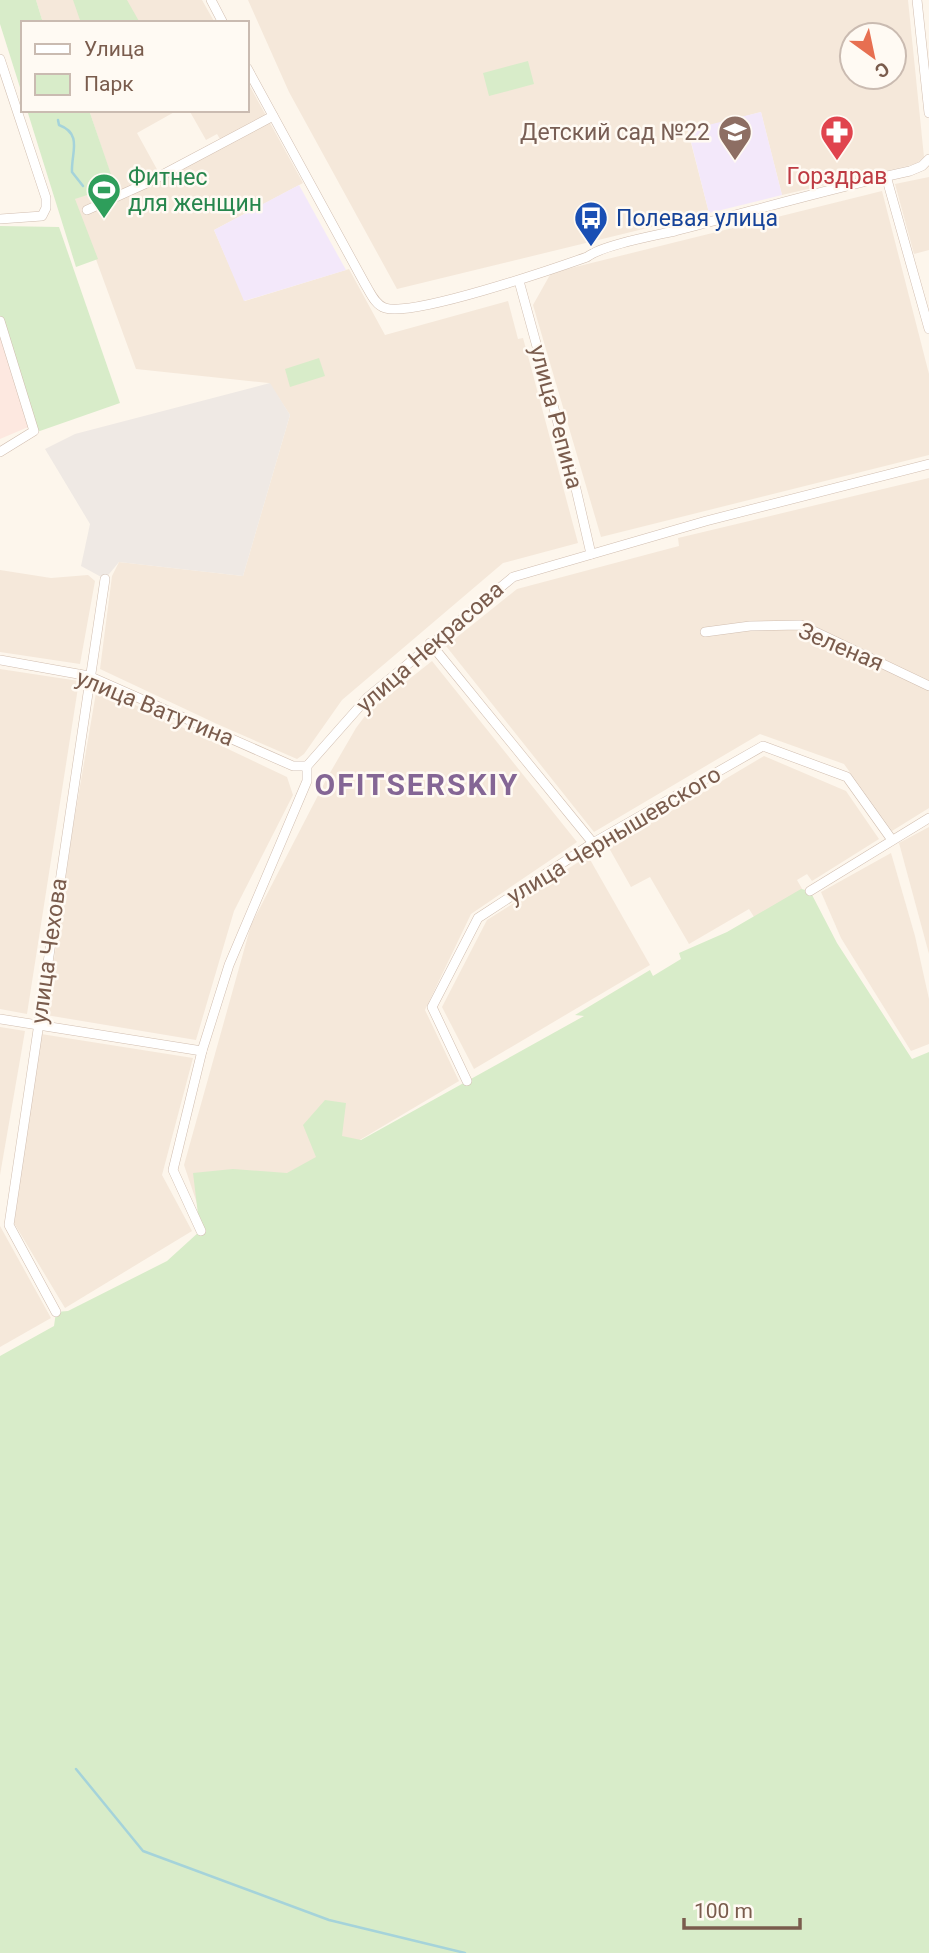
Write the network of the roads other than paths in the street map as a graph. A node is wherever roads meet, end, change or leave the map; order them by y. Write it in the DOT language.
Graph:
graph roads {
  1 [pos="211,0"];
  2 [pos="917,0"];
  3 [pos="222,21"];
  4 [pos="0,59"];
  5 [pos="248,70"];
  6 [pos="929,113"];
  7 [pos="273,116"];
  8 [pos="926,162"];
  9 [pos="886,176"];
  10 [pos="88,210"];
  11 [pos="0,219"];
  12 [pos="519,281"];
  13 [pos="0,321"];
  14 [pos="929,329"];
  15 [pos="0,452"];
  16 [pos="929,464"];
  17 [pos="591,554"];
  18 [pos="104,579"];
  19 [pos="705,632"];
  20 [pos="430,643"];
  21 [pos="0,660"];
  22 [pos="89,676"];
  23 [pos="929,686"];
  24 [pos="307,766"];
  25 [pos="929,818"];
  26 [pos="892,840"];
  27 [pos="593,844"];
  28 [pos="810,891"];
  29 [pos="0,1019"];
  30 [pos="38,1026"];
  31 [pos="202,1051"];
  32 [pos="467,1081"];
  33 [pos="201,1231"];
  34 [pos="56,1312"];
  1 -- 3 [label="street"];
  2 -- 6 [label="street"];
  4 -- 11 [label="street"];
  5 -- 7 [label="street"];
  7 -- 10 [label="street"];
  7 -- 12 [label="street"];
  8 -- 9 [label="street"];
  9 -- 12 [label="street"];
  9 -- 14 [label="street"];
  12 -- 17 [label="street, улица Репина"];
  13 -- 15 [label="street"];
  16 -- 17 [label="street, улица Некрасова"];
  17 -- 20 [label="street, улица Некрасова"];
  18 -- 22 [label="street, улица Чехова"];
  19 -- 23 [label="street, Зеленая"];
  20 -- 24 [label="street, улица Некрасова"];
  20 -- 27 [label="street"];
  21 -- 22 [label="street, улица Ватутина"];
  22 -- 24 [label="street, улица Ватутина"];
  22 -- 30 [label="street, улица Чехова"];
  24 -- 31 [label="street, улица Некрасова"];
  25 -- 26 [label="street"];
  26 -- 27 [label="street, улица Чернышевского"];
  26 -- 28 [label="street"];
  27 -- 32 [label="street, улица Чернышевского"];
  29 -- 30 [label="street"];
  30 -- 31 [label="street"];
  30 -- 34 [label="street, улица Чехова"];
  31 -- 33 [label="street, улица Некрасова"];
}
